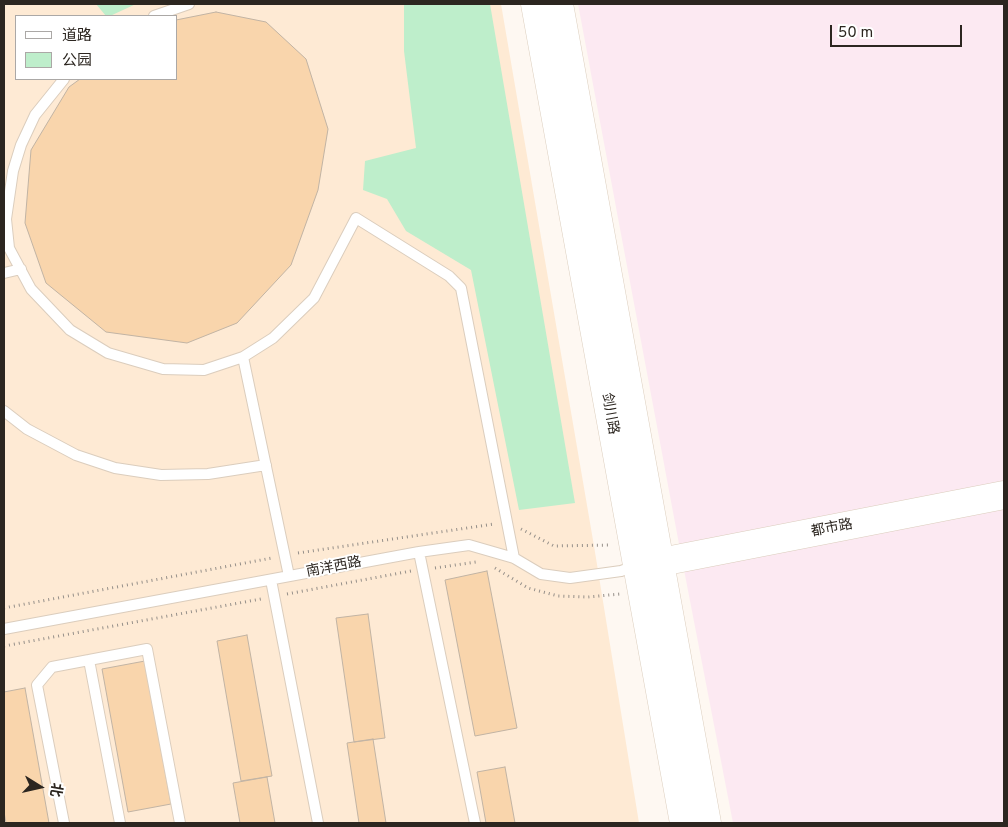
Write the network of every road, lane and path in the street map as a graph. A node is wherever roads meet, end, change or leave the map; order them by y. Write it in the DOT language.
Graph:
graph roads {
  1 [pos="189,4"];
  2 [pos="535,4"];
  3 [pos="559,4"];
  4 [pos="157,15"];
  5 [pos="63,80"];
  6 [pos="21,269"];
  7 [pos="4,273"];
  8 [pos="243,357"];
  9 [pos="4,411"];
  10 [pos="266,464"];
  11 [pos="1004,496"];
  12 [pos="418,552"];
  13 [pos="514,558"];
  14 [pos="480,562"];
  15 [pos="649,564"];
  16 [pos="488,565"];
  17 [pos="422,569"];
  18 [pos="289,576"];
  19 [pos="271,580"];
  20 [pos="624,594"];
  21 [pos="275,596"];
  22 [pos="4,629"];
  23 [pos="4,646"];
  24 [pos="89,660"];
  25 [pos="64,823"];
  26 [pos="120,823"];
  27 [pos="180,823"];
  28 [pos="318,823"];
  29 [pos="475,823"];
  30 [pos="684,823"];
  31 [pos="707,823"];
  1 -- 4 [label="lane"];
  2 -- 15 [label="main road, 剑川路"];
  3 -- 15 [label="main road, 剑川路"];
  5 -- 6 [label="lane"];
  6 -- 7 [label="lane"];
  6 -- 8 [label="lane"];
  8 -- 10 [label="lane"];
  8 -- 13 [label="lane"];
  9 -- 10 [label="lane"];
  10 -- 18 [label="lane"];
  11 -- 15 [label="main road, 都市路"];
  12 -- 13 [label="lane, 南洋西路"];
  12 -- 17 [label="lane"];
  12 -- 18 [label="lane, 南洋西路"];
  13 -- 15 [label="lane, 南洋西路"];
  14 -- 17 [label="path"];
  15 -- 30 [label="main road, 剑川路"];
  15 -- 31 [label="main road, 剑川路"];
  16 -- 20 [label="path"];
  17 -- 21 [label="path"];
  17 -- 29 [label="lane"];
  18 -- 19 [label="lane, 南洋西路"];
  19 -- 21 [label="lane"];
  19 -- 22 [label="lane, 南洋西路"];
  21 -- 23 [label="path"];
  21 -- 28 [label="lane"];
  24 -- 25 [label="lane"];
  24 -- 26 [label="lane"];
  24 -- 27 [label="lane"];
}
